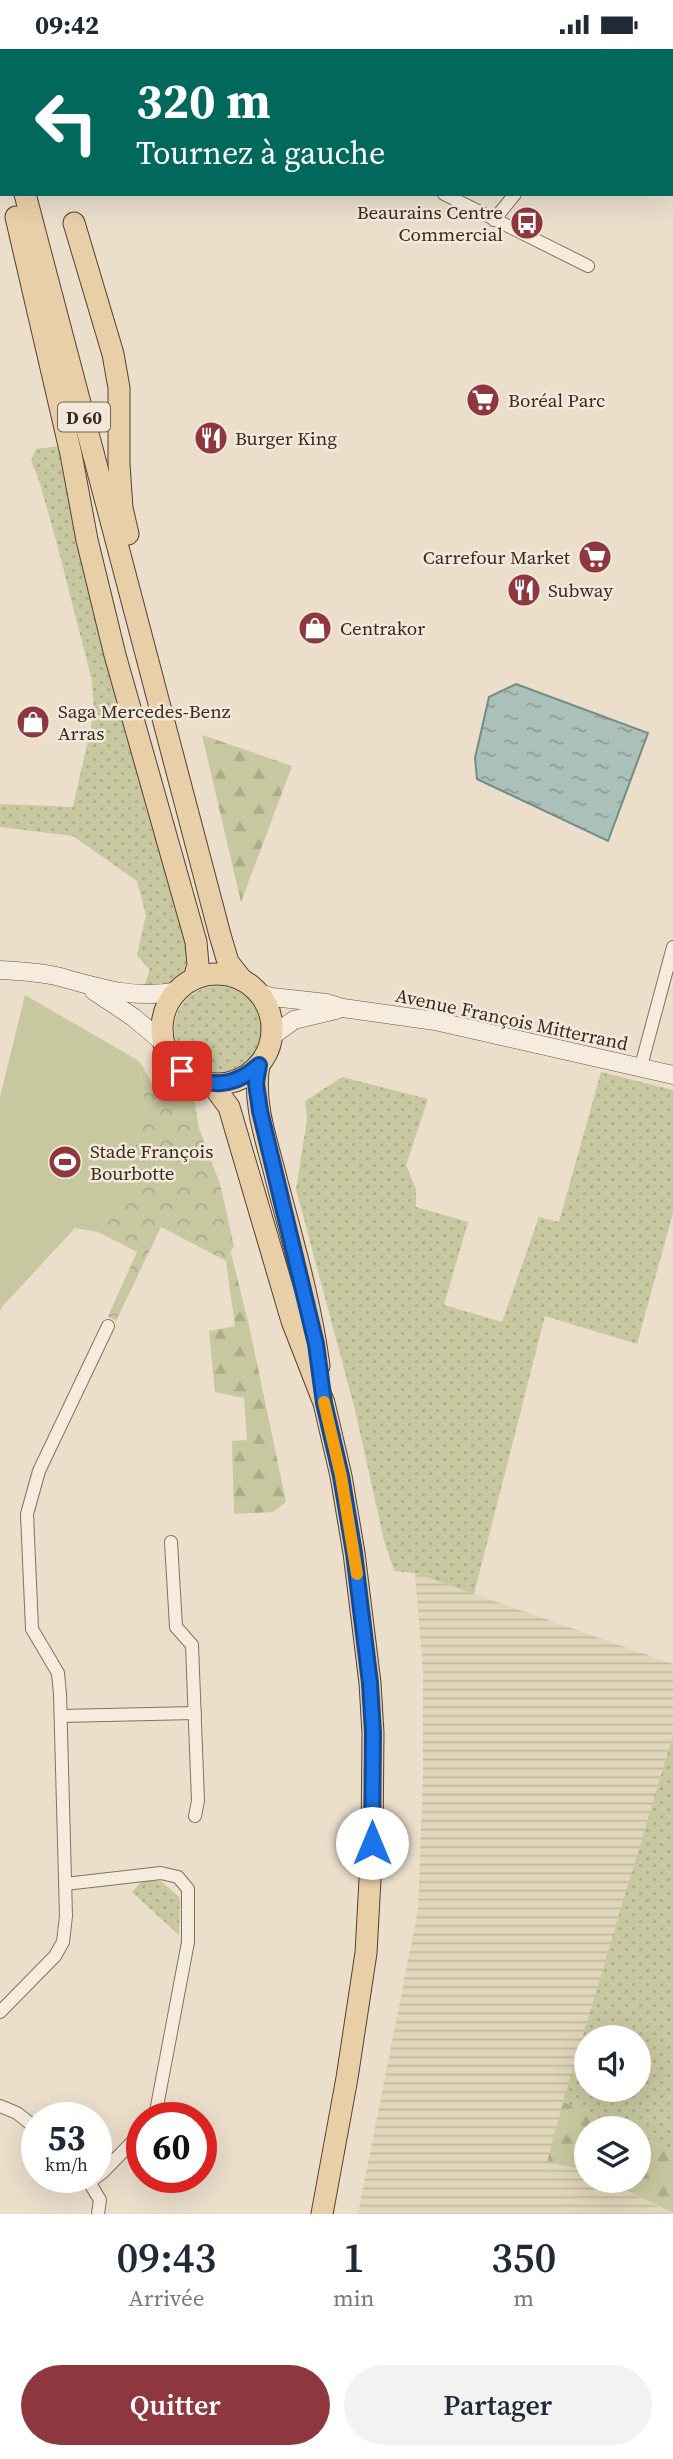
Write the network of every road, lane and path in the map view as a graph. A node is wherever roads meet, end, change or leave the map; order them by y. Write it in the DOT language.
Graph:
graph roads {
  1 [pos="10,196"];
  2 [pos="26,196"];
  3 [pos="448,196"];
  4 [pos="513,196"];
  5 [pos="494,219"];
  6 [pos="74,223"];
  7 [pos="588,266"];
  8 [pos="143,639"];
  9 [pos="673,947"];
  10 [pos="0,970"];
  11 [pos="186,985"];
  12 [pos="85,986"];
  13 [pos="250,986"];
  14 [pos="342,1009"];
  15 [pos="272,1036"];
  16 [pos="164,1043"];
  17 [pos="259,1065"];
  18 [pos="641,1066"];
  19 [pos="673,1075"];
  20 [pos="212,1084"];
  21 [pos="108,1326"];
  22 [pos="324,1403"];
  23 [pos="171,1542"];
  24 [pos="195,1713"];
  25 [pos="61,1716"];
  26 [pos="195,1816"];
  27 [pos="65,1884"];
  28 [pos="1,2008"];
  29 [pos="158,2102"];
  30 [pos="0,2106"];
  31 [pos="21,2116"];
  32 [pos="126,2148"];
  33 [pos="112,2163"];
  34 [pos="96,2193"];
  35 [pos="98,2214"];
  36 [pos="322,2214"];
  1 -- 11 [label="main road, D 60"];
  2 -- 8 [label="main road, D 60"];
  3 -- 5 [label="street"];
  4 -- 5 [label="street"];
  5 -- 7 [label="street"];
  6 -- 8 [label="main road"];
  8 -- 13 [label="main road, D 60"];
  9 -- 18 [label="street"];
  10 -- 12 [label="main road"];
  11 -- 12 [label="main road"];
  11 -- 13 [label="main road"];
  11 -- 16 [label="main road"];
  12 -- 16 [label="main road"];
  13 -- 14 [label="main road"];
  13 -- 15 [label="main road"];
  14 -- 15 [label="main road"];
  14 -- 18 [label="main road, Avenue François Mitterrand"];
  15 -- 17 [label="main road"];
  16 -- 20 [label="main road"];
  17 -- 20 [label="main road"];
  17 -- 22 [label="main road"];
  18 -- 19 [label="main road, Avenue François Mitterrand"];
  20 -- 22 [label="main road"];
  21 -- 25 [label="street"];
  22 -- 36 [label="main road"];
  23 -- 24 [label="street"];
  24 -- 25 [label="street"];
  24 -- 26 [label="street"];
  25 -- 27 [label="street"];
  27 -- 28 [label="street"];
  27 -- 29 [label="street"];
  30 -- 31 [label="street"];
  32 -- 33 [label="street"];
  34 -- 35 [label="street"];
}
